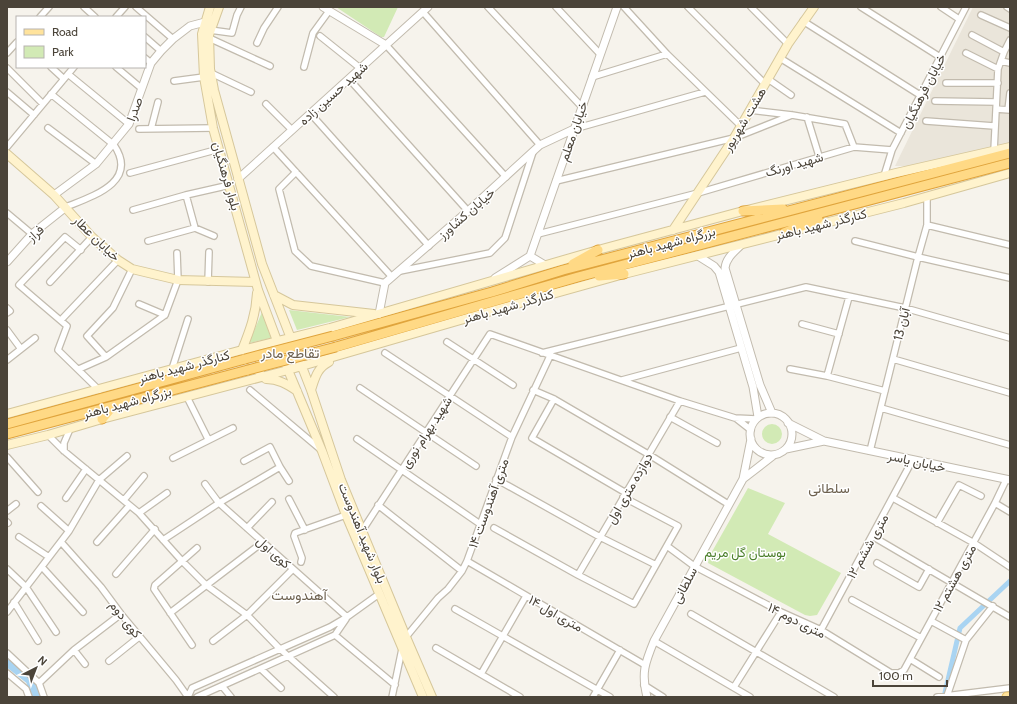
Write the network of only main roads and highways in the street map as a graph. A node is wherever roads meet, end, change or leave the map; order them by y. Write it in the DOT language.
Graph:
graph roads {
  1 [pos="219,7"];
  2 [pos="814,7"];
  3 [pos="209,8"];
  4 [pos="207,75"];
  5 [pos="1010,147"];
  6 [pos="1010,153"];
  7 [pos="7,154"];
  8 [pos="1010,163"];
  9 [pos="1010,173"];
  10 [pos="804,207"];
  11 [pos="842,208"];
  12 [pos="743,211"];
  13 [pos="674,230"];
  14 [pos="784,233"];
  15 [pos="598,250"];
  16 [pos="563,270"];
  17 [pos="624,274"];
  18 [pos="578,277"];
  19 [pos="256,286"];
  20 [pos="274,295"];
  21 [pos="278,304"];
  22 [pos="265,308"];
  23 [pos="379,314"];
  24 [pos="332,332"];
  25 [pos="291,337"];
  26 [pos="278,341"];
  27 [pos="243,354"];
  28 [pos="338,356"];
  29 [pos="302,366"];
  30 [pos="288,370"];
  31 [pos="253,379"];
  32 [pos="311,390"];
  33 [pos="297,391"];
  34 [pos="112,407"];
  35 [pos="7,414"];
  36 [pos="102,419"];
  37 [pos="7,424"];
  38 [pos="7,434"];
  39 [pos="7,445"];
  40 [pos="337,482"];
  41 [pos="423,697"];
  42 [pos="432,697"];
  1 -- 4 [label="main road, بلوار فرهنگیان"];
  2 -- 13 [label="main road, هشت شهریور"];
  3 -- 4 [label="main road, بلوار فرهنگیان"];
  4 -- 19 [label="main road, بلوار فرهنگیان"];
  4 -- 20 [label="main road, بلوار فرهنگیان"];
  5 -- 12 [label="main road, کنارگذر شهید باهنر"];
  6 -- 10 [label="highway, بزرگراه شهید باهنر"];
  7 -- 19 [label="main road, خیابان عطار"];
  8 -- 11 [label="highway, بزرگراه شهید باهنر"];
  9 -- 14 [label="main road, کنارگذر شهید باهنر"];
  10 -- 12 [label="highway"];
  10 -- 16 [label="highway, بزرگراه شهید باهنر"];
  11 -- 14 [label="highway"];
  11 -- 18 [label="highway, بزرگراه شهید باهنر"];
  12 -- 13 [label="main road, کنارگذر شهید باهنر"];
  13 -- 15 [label="main road, کنارگذر شهید باهنر"];
  14 -- 17 [label="main road, کنارگذر شهید باهنر"];
  15 -- 16 [label="highway"];
  15 -- 23 [label="main road, کنارگذر شهید باهنر"];
  16 -- 24 [label="highway, بزرگراه شهید باهنر"];
  17 -- 18 [label="highway"];
  17 -- 28 [label="main road, کنارگذر شهید باهنر"];
  18 -- 34 [label="highway, بزرگراه شهید باهنر, bridge"];
  19 -- 22 [label="main road, بلوار فرهنگیان"];
  19 -- 27 [label="main road"];
  20 -- 21 [label="main road, بلوار فرهنگیان"];
  20 -- 23 [label="main road"];
  21 -- 22 [label="main road"];
  21 -- 25 [label="main road, بلوار فرهنگیان"];
  22 -- 26 [label="main road, بلوار فرهنگیان"];
  23 -- 24 [label="main road, کنارگذر شهید باهنر"];
  24 -- 25 [label="main road, کنارگذر شهید باهنر"];
  24 -- 27 [label="highway, بزرگراه شهید باهنر, bridge"];
  24 -- 28 [label="main road"];
  25 -- 26 [label="main road, کنارگذر شهید باهنر"];
  25 -- 29 [label="main road, بلوار فرهنگیان"];
  26 -- 27 [label="main road, کنارگذر شهید باهنر"];
  26 -- 30 [label="main road, بلوار فرهنگیان"];
  27 -- 31 [label="main road"];
  27 -- 35 [label="main road, کنارگذر شهید باهنر"];
  27 -- 37 [label="highway, بزرگراه شهید باهنر"];
  28 -- 29 [label="main road, کنارگذر شهید باهنر"];
  28 -- 32 [label="main road"];
  29 -- 30 [label="main road, کنارگذر شهید باهنر"];
  29 -- 32 [label="main road, بلوار شهید آهندوست"];
  30 -- 31 [label="main road, کنارگذر شهید باهنر"];
  30 -- 33 [label="main road, بلوار شهید آهندوست"];
  31 -- 33 [label="main road"];
  31 -- 36 [label="main road, کنارگذر شهید باهنر"];
  32 -- 40 [label="main road, بلوار شهید آهندوست"];
  33 -- 40 [label="main road, بلوار شهید آهندوست"];
  34 -- 36 [label="highway"];
  34 -- 38 [label="highway, بزرگراه شهید باهنر"];
  36 -- 39 [label="main road, کنارگذر شهید باهنر"];
  40 -- 41 [label="main road, بلوار شهید آهندوست"];
  40 -- 42 [label="main road, بلوار شهید آهندوست"];
}
